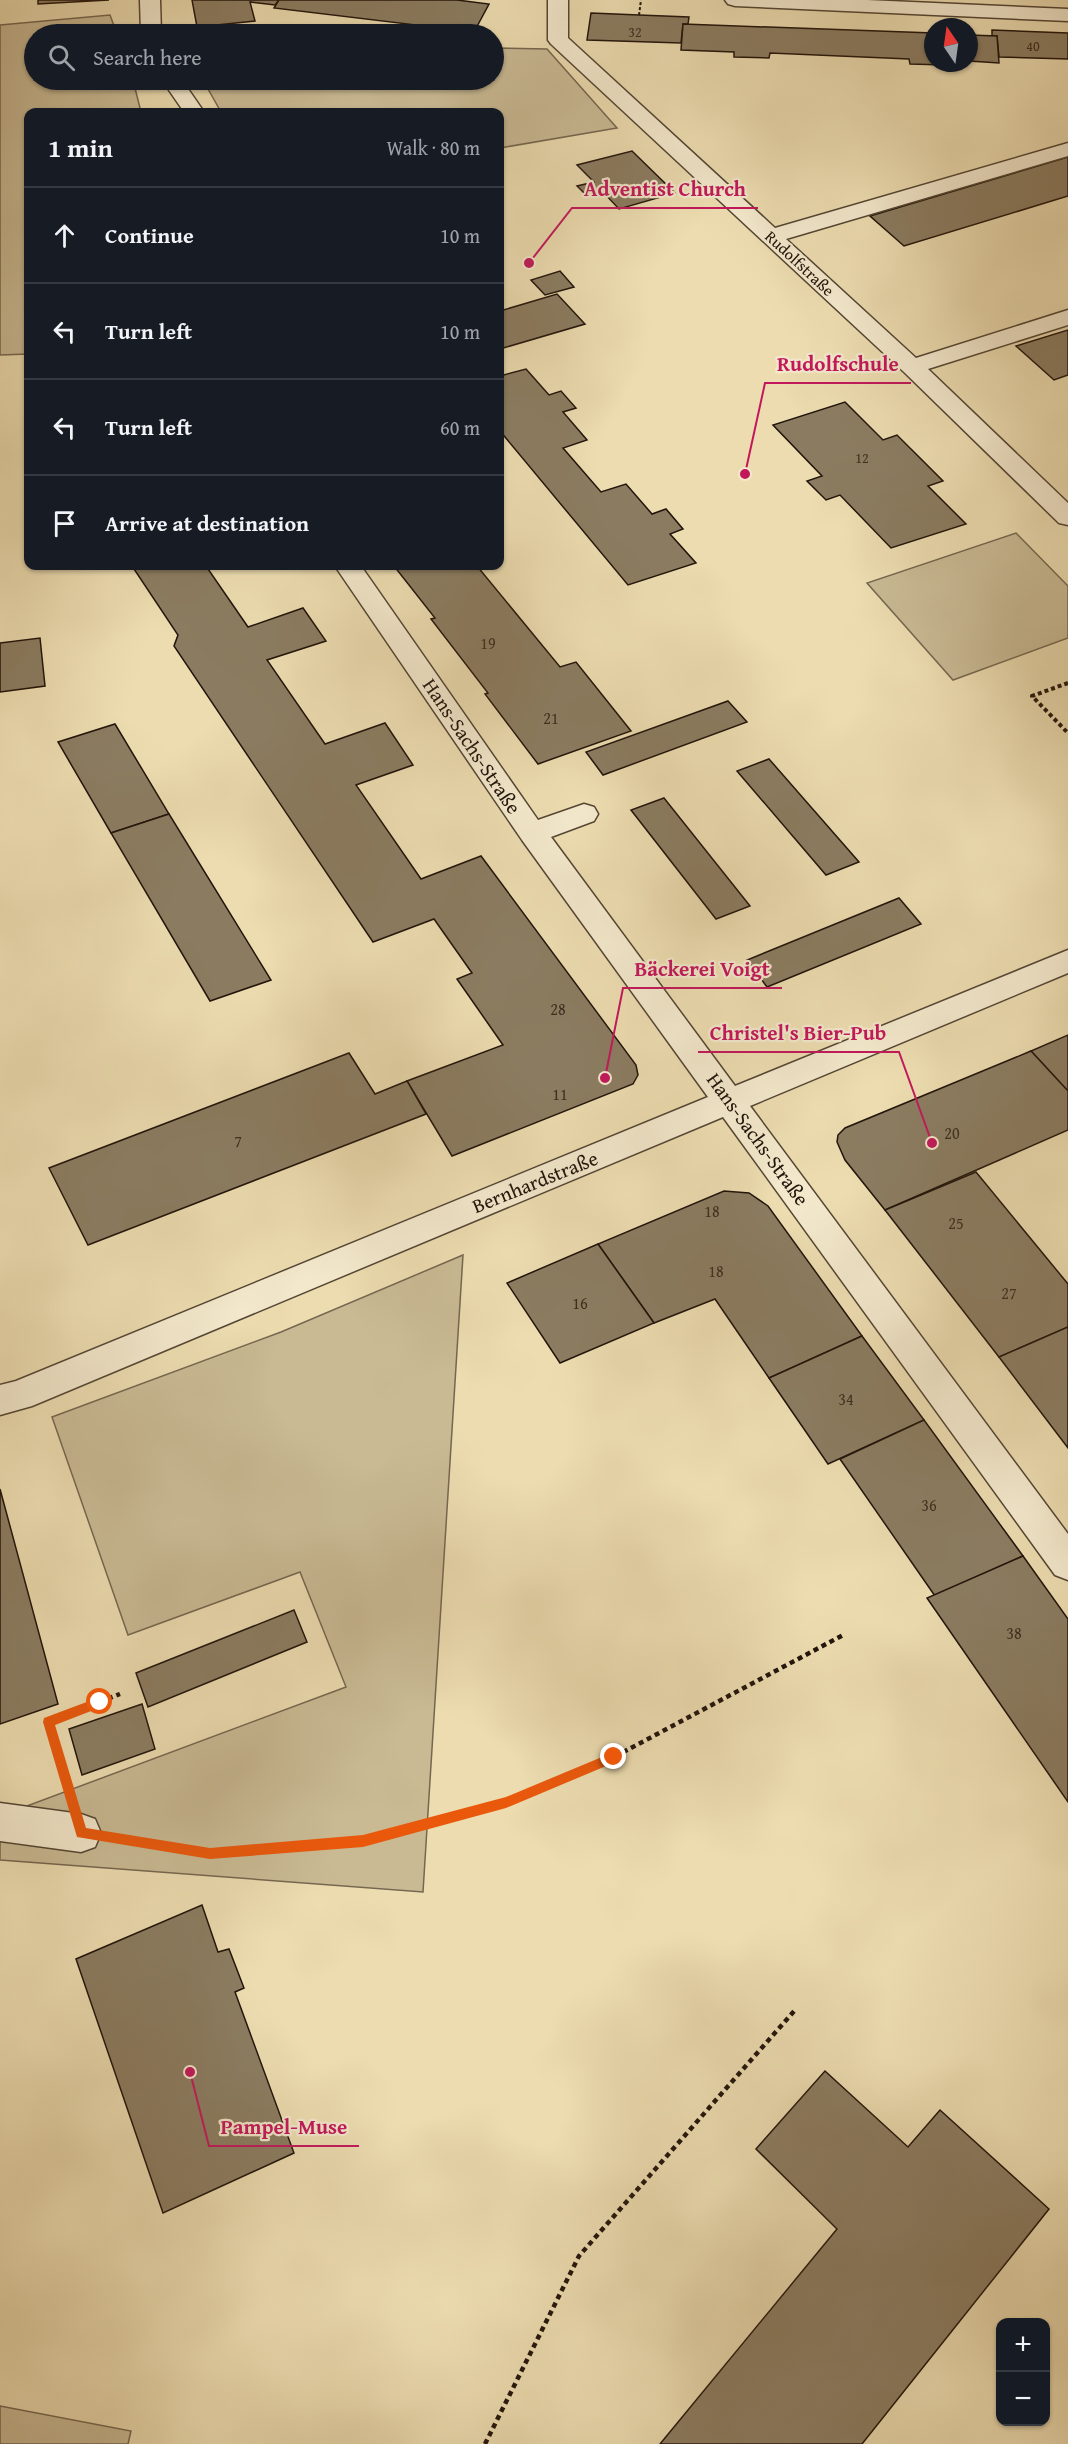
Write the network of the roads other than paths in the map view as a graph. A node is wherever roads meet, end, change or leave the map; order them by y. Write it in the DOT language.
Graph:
graph roads {
  1 [pos="150,0"];
  2 [pos="558,0"];
  3 [pos="735,0"];
  4 [pos="1068,15"];
  5 [pos="151,24"];
  6 [pos="179,90"];
  7 [pos="191,108"];
  8 [pos="1068,148"];
  9 [pos="772,236"];
  10 [pos="1068,317"];
  11 [pos="912,367"];
  12 [pos="1068,517"];
  13 [pos="351,570"];
  14 [pos="584,814"];
  15 [pos="532,833"];
  16 [pos="1068,961"];
  17 [pos="730,1101"];
  18 [pos="0,1401"];
  19 [pos="1068,1563"];
  20 [pos="0,1822"];
  21 [pos="81,1833"];
  1 -- 5 [label="street"];
  2 -- 9 [label="street, Rudolfstraße"];
  3 -- 4 [label="street"];
  6 -- 7 [label="street"];
  8 -- 9 [label="street"];
  9 -- 11 [label="street, Rudolfstraße"];
  10 -- 11 [label="street"];
  11 -- 12 [label="street, Rudolfstraße"];
  13 -- 15 [label="street, Hans-Sachs-Straße"];
  14 -- 15 [label="street"];
  15 -- 17 [label="street, Hans-Sachs-Straße"];
  16 -- 17 [label="street, Bernhardstraße"];
  17 -- 18 [label="street, Bernhardstraße"];
  17 -- 19 [label="street, Hans-Sachs-Straße"];
  20 -- 21 [label="street"];
}
